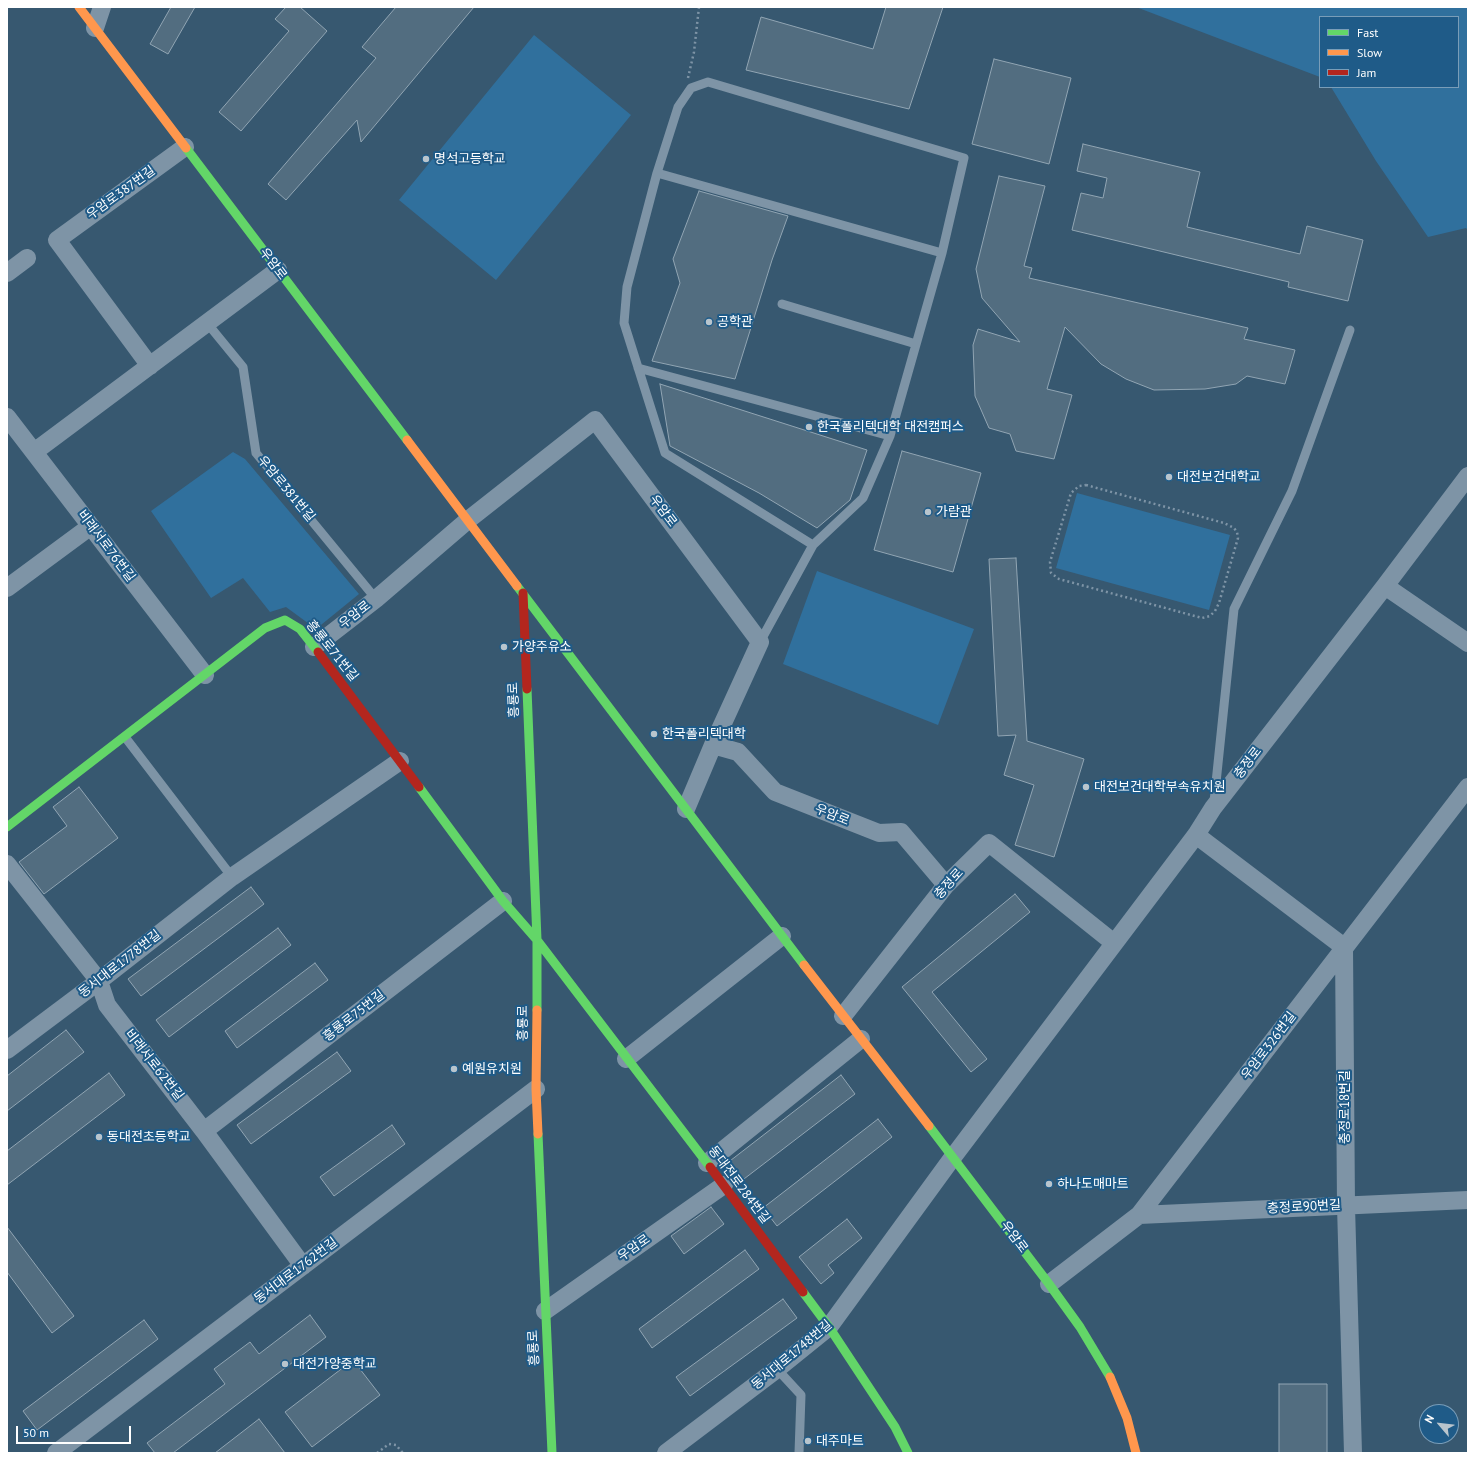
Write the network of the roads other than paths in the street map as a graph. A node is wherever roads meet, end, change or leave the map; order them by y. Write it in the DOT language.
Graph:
graph roads {
  1 [pos="79,7"];
  2 [pos="102,7"];
  3 [pos="95,28"];
  4 [pos="185,146"];
  5 [pos="657,173"];
  6 [pos="942,253"];
  7 [pos="27,258"];
  8 [pos="278,270"];
  9 [pos="7,273"];
  10 [pos="782,304"];
  11 [pos="207,323"];
  12 [pos="1350,330"];
  13 [pos="916,344"];
  14 [pos="150,366"];
  15 [pos="638,368"];
  16 [pos="7,416"];
  17 [pos="890,436"];
  18 [pos="34,452"];
  19 [pos="1468,476"];
  20 [pos="468,520"];
  21 [pos="91,526"];
  22 [pos="813,545"];
  23 [pos="8,585"];
  24 [pos="1385,586"];
  25 [pos="523,593"];
  26 [pos="376,599"];
  27 [pos="760,642"];
  28 [pos="1468,643"];
  29 [pos="314,647"];
  30 [pos="205,675"];
  31 [pos="125,737"];
  32 [pos="713,745"];
  33 [pos="400,761"];
  34 [pos="1468,787"];
  35 [pos="1214,808"];
  36 [pos="686,809"];
  37 [pos="7,827"];
  38 [pos="1196,835"];
  39 [pos="7,864"];
  40 [pos="232,877"];
  41 [pos="946,885"];
  42 [pos="503,901"];
  43 [pos="782,936"];
  44 [pos="537,940"];
  45 [pos="1114,943"];
  46 [pos="1344,947"];
  47 [pos="99,981"];
  48 [pos="843,1016"];
  49 [pos="861,1039"];
  50 [pos="7,1050"];
  51 [pos="626,1059"];
  52 [pos="536,1089"];
  53 [pos="204,1131"];
  54 [pos="953,1156"];
  55 [pos="707,1164"];
  56 [pos="724,1185"];
  57 [pos="1468,1200"];
  58 [pos="1346,1206"];
  59 [pos="1139,1215"];
  60 [pos="303,1266"];
  61 [pos="1049,1284"];
  62 [pos="545,1311"];
  63 [pos="829,1327"];
  64 [pos="777,1369"];
  65 [pos="56,1453"];
  66 [pos="552,1453"];
  67 [pos="666,1453"];
  68 [pos="799,1453"];
  69 [pos="908,1453"];
  70 [pos="1136,1453"];
  71 [pos="1353,1453"];
  1 -- 3 [label="main road, 우암로"];
  2 -- 3 [label="street"];
  3 -- 4 [label="main road, 우암로"];
  4 -- 8 [label="main road, 우암로"];
  4 -- 14 [label="street, 우암로387번길"];
  5 -- 6 [label="lane"];
  5 -- 6 [label="lane"];
  5 -- 15 [label="lane"];
  6 -- 13 [label="lane"];
  7 -- 9 [label="street"];
  8 -- 11 [label="street"];
  8 -- 20 [label="main road, 우암로"];
  10 -- 13 [label="lane"];
  11 -- 14 [label="street"];
  11 -- 26 [label="lane, 우암로381번길"];
  12 -- 35 [label="lane"];
  13 -- 17 [label="lane"];
  14 -- 18 [label="street"];
  15 -- 17 [label="lane"];
  15 -- 22 [label="lane"];
  16 -- 18 [label="street, 비래서로76번길"];
  17 -- 22 [label="lane"];
  18 -- 21 [label="street, 비래서로76번길"];
  19 -- 24 [label="street, 충정로"];
  20 -- 25 [label="main road, 우암로"];
  20 -- 26 [label="street, 우암로"];
  20 -- 27 [label="street, 우암로"];
  21 -- 23 [label="street"];
  21 -- 30 [label="street, 비래서로76번길"];
  22 -- 27 [label="lane"];
  24 -- 28 [label="street"];
  24 -- 35 [label="street, 충정로"];
  25 -- 36 [label="main road, 우암로"];
  25 -- 44 [label="main road, 흥룡로"];
  26 -- 29 [label="street, 우암로"];
  27 -- 32 [label="street"];
  29 -- 30 [label="main road, 흥룡로71번길"];
  29 -- 33 [label="main road, 흥룡로71번길"];
  30 -- 31 [label="main road, 흥룡로71번길"];
  31 -- 37 [label="main road, 흥룡로71번길"];
  31 -- 40 [label="lane"];
  32 -- 36 [label="street"];
  32 -- 41 [label="street, 우암로"];
  33 -- 40 [label="street, 동서대로1778번길"];
  33 -- 42 [label="main road, 흥룡로71번길"];
  34 -- 46 [label="street, 우암로326번길"];
  35 -- 38 [label="street, 충정로"];
  36 -- 43 [label="main road, 우암로"];
  38 -- 45 [label="street, 충정로"];
  38 -- 46 [label="street"];
  39 -- 47 [label="street, 비래서로62번길"];
  40 -- 47 [label="street, 동서대로1778번길"];
  41 -- 45 [label="street, 충정로"];
  41 -- 48 [label="street, 충정로"];
  42 -- 44 [label="main road, 흥룡로71번길"];
  42 -- 53 [label="street, 흥룡로75번길"];
  43 -- 48 [label="main road, 우암로"];
  43 -- 51 [label="street"];
  44 -- 51 [label="main road, 동대전로284번길"];
  44 -- 52 [label="main road, 흥룡로"];
  45 -- 54 [label="street, 충정로"];
  46 -- 58 [label="street, 충정로18번길"];
  46 -- 59 [label="street, 우암로326번길"];
  47 -- 50 [label="street, 동서대로1778번길"];
  47 -- 53 [label="street, 비래서로62번길"];
  48 -- 49 [label="main road, 우암로"];
  49 -- 54 [label="main road, 우암로"];
  49 -- 55 [label="street"];
  51 -- 55 [label="main road, 동대전로284번길"];
  52 -- 60 [label="street, 동서대로1762번길"];
  52 -- 62 [label="main road, 흥룡로"];
  53 -- 60 [label="street, 비래서로62번길"];
  54 -- 61 [label="main road, 우암로"];
  54 -- 63 [label="street, 동서대로1748번길"];
  55 -- 56 [label="main road, 동대전로284번길"];
  56 -- 62 [label="street, 우암로"];
  56 -- 63 [label="main road, 동대전로284번길"];
  57 -- 58 [label="street, 충정로90번길"];
  58 -- 59 [label="street, 충정로90번길"];
  58 -- 71 [label="street, 충정로18번길"];
  59 -- 61 [label="street, 우암로326번길"];
  60 -- 65 [label="street, 동서대로1762번길"];
  61 -- 70 [label="main road, 우암로"];
  62 -- 66 [label="main road, 흥룡로"];
  63 -- 64 [label="street, 동서대로1748번길"];
  63 -- 69 [label="main road, 동대전로284번길"];
  64 -- 67 [label="street, 동서대로1748번길"];
  64 -- 68 [label="lane"];
}
